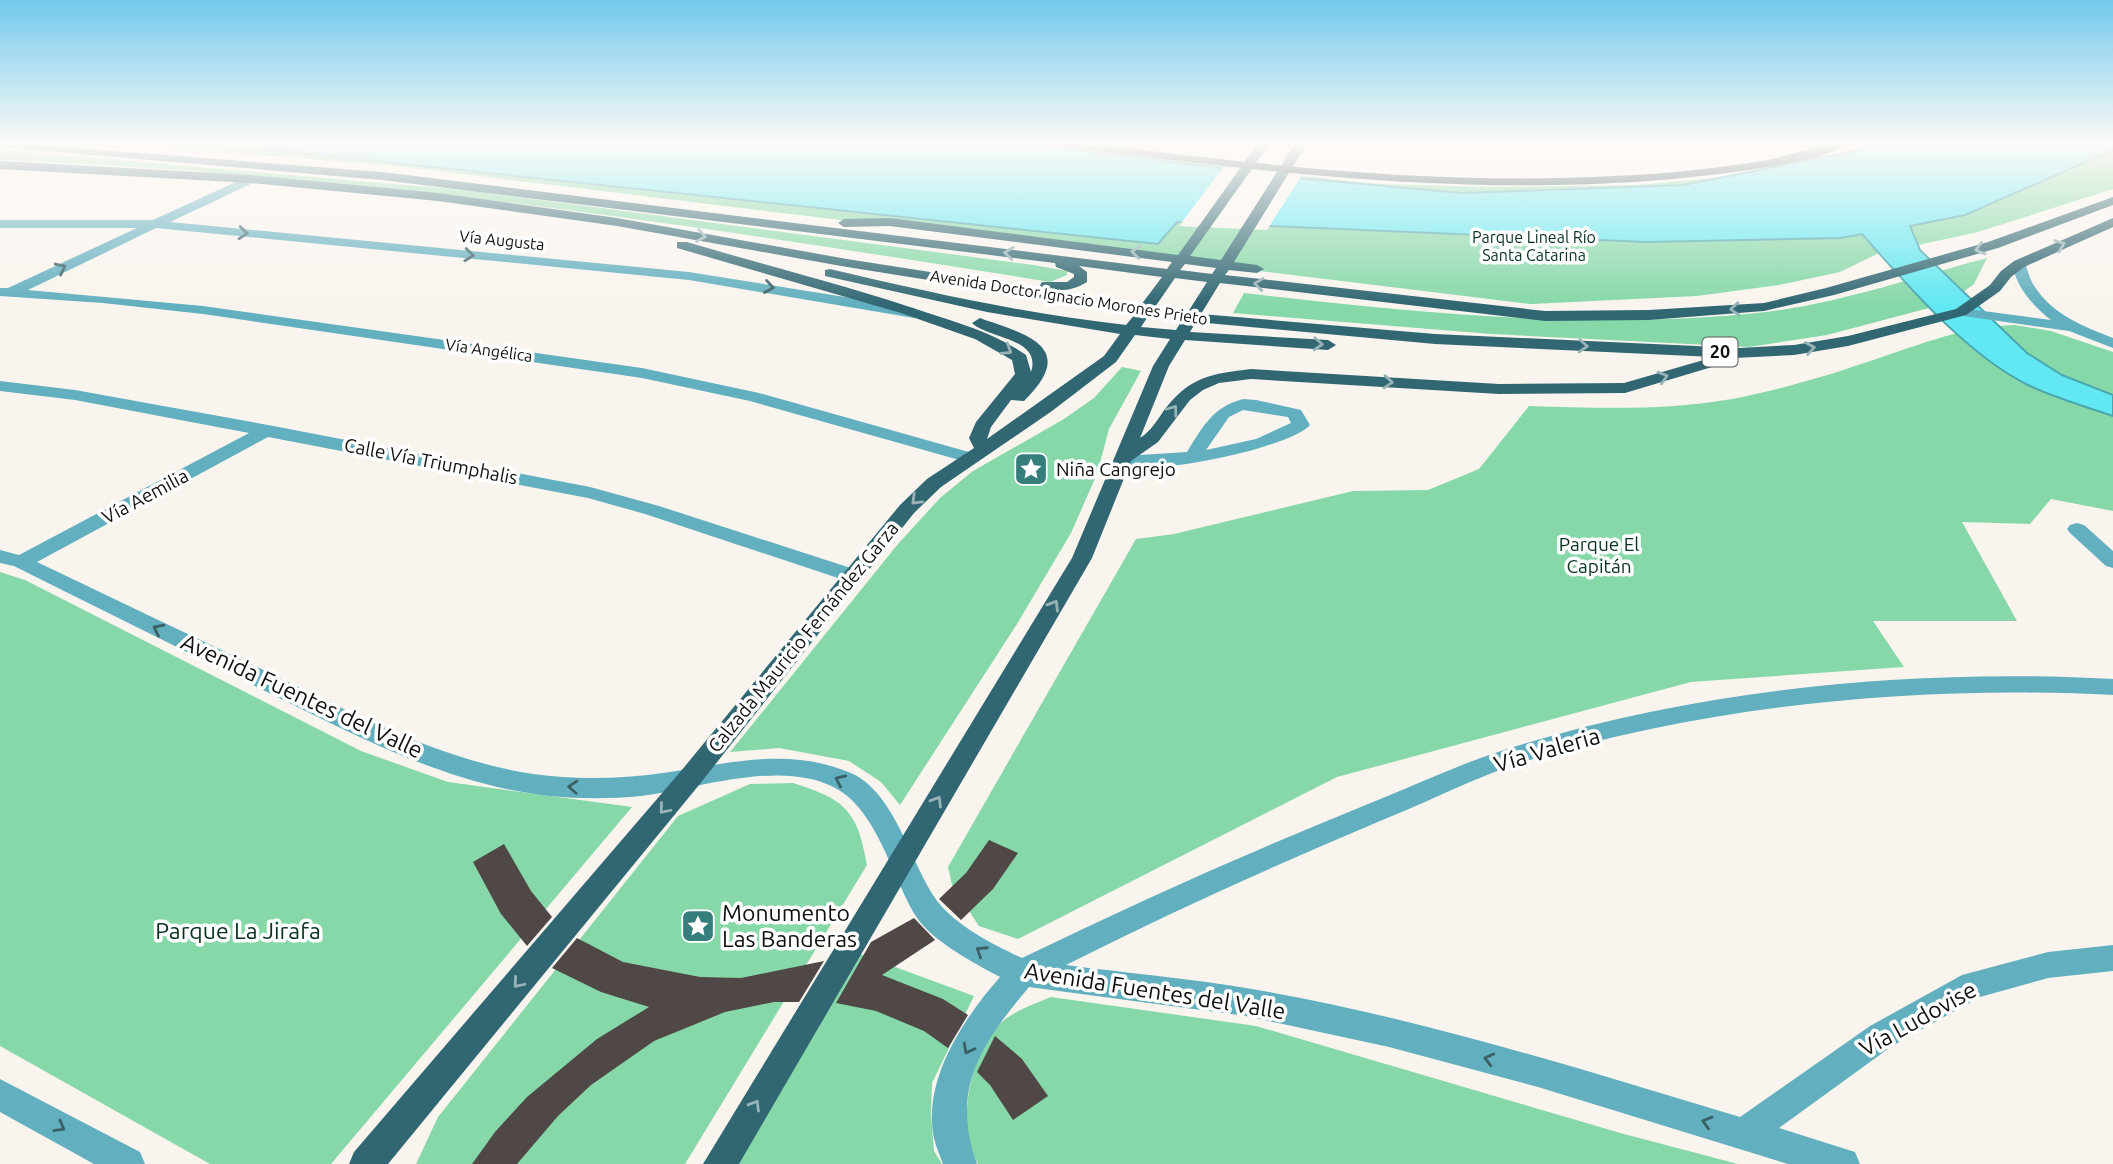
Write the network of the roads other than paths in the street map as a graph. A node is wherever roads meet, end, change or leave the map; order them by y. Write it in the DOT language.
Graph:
graph roads {
  1 [pos="213,196"];
  2 [pos="431,196"];
  3 [pos="547,196"];
  4 [pos="1226,196"];
  5 [pos="1268,196"];
  6 [pos="2113,201"];
  7 [pos="617,222"];
  8 [pos="2113,222"];
  9 [pos="0,224"];
  10 [pos="150,225"];
  11 [pos="1047,258"];
  12 [pos="847,263"];
  13 [pos="2019,264"];
  14 [pos="825,272"];
  15 [pos="4,294"];
  16 [pos="1961,312"];
  17 [pos="914,313"];
  18 [pos="1577,317"];
  19 [pos="2072,327"];
  20 [pos="2113,343"];
  21 [pos="1549,344"];
  22 [pos="1739,353"];
  23 [pos="0,386"];
  24 [pos="994,412"];
  25 [pos="268,430"];
  26 [pos="976,453"];
  27 [pos="1193,457"];
  28 [pos="1125,459"];
  29 [pos="2077,529"];
  30 [pos="10,559"];
  31 [pos="2113,562"];
  32 [pos="853,576"];
  33 [pos="2113,687"];
  34 [pos="690,778"];
  35 [pos="902,859"];
  36 [pos="2113,958"];
  37 [pos="1022,973"];
  38 [pos="0,1095"];
  39 [pos="1745,1133"];
  40 [pos="128,1164"];
  41 [pos="366,1164"];
  42 [pos="720,1164"];
  43 [pos="960,1164"];
  44 [pos="1843,1164"];
  1 -- 10 [label="street"];
  2 -- 7 [label="main road, Avenida Doctor Ignacio Morones Prieto / 20"];
  11 -- 3 [label="main road, Avenida Doctor Ignacio Morones Prieto / 20, one-way"];
  4 -- 26 [label="main road, Calzada Mauricio Fernández Garza"];
  5 -- 28 [label="main road"];
  6 -- 18 [label="main road, Avenida Doctor Ignacio Morones Prieto / 20, one-way"];
  7 -- 12 [label="main road, Avenida Doctor Ignacio Morones Prieto / 20, one-way"];
  7 -- 17 [label="main road"];
  13 -- 8 [label="main road, Avenida Doctor Ignacio Morones Prieto / 20, one-way"];
  9 -- 10 [label="street, Vía Augusta"];
  15 -- 10 [label="street, one-way"];
  10 -- 17 [label="street, Vía Augusta, one-way"];
  11 -- 12 [label="main road"];
  18 -- 11 [label="main road, Avenida Doctor Ignacio Morones Prieto / 20, one-way"];
  12 -- 21 [label="main road, Avenida Doctor Ignacio Morones Prieto / 20"];
  13 -- 16 [label="main road, Avenida Doctor Ignacio Morones Prieto / 20"];
  13 -- 19 [label="street"];
  18 -- 14 [label="main road, one-way"];
  14 -- 21 [label="main road, one-way"];
  14 -- 24 [label="main road"];
  15 -- 26 [label="street, Vía Angélica"];
  16 -- 19 [label="street"];
  22 -- 16 [label="main road, Avenida Doctor Ignacio Morones Prieto / 20, one-way"];
  17 -- 24 [label="main road, one-way"];
  19 -- 20 [label="street"];
  21 -- 22 [label="main road, Avenida Doctor Ignacio Morones Prieto / 20, one-way"];
  28 -- 22 [label="main road, one-way"];
  23 -- 25 [label="street, Calle Vía Triumphalis"];
  24 -- 26 [label="main road"];
  25 -- 30 [label="street, Vía Aemilia"];
  25 -- 32 [label="street, Calle Vía Triumphalis"];
  26 -- 32 [label="main road, Calzada Mauricio Fernández Garza, one-way"];
  27 -- 27 [label="street"];
  27 -- 28 [label="street"];
  35 -- 28 [label="main road, one-way"];
  29 -- 31 [label="street"];
  34 -- 30 [label="street, Avenida Fuentes del Valle, one-way"];
  32 -- 34 [label="main road, Calzada Mauricio Fernández Garza"];
  33 -- 37 [label="street, Vía Valeria"];
  35 -- 34 [label="street, Avenida Fuentes del Valle, one-way"];
  34 -- 41 [label="main road, Calzada Mauricio Fernández Garza, one-way"];
  37 -- 35 [label="street, Avenida Fuentes del Valle, one-way"];
  42 -- 35 [label="main road, one-way"];
  36 -- 39 [label="street, Vía Ludovise"];
  39 -- 37 [label="street, Avenida Fuentes del Valle, one-way"];
  37 -- 43 [label="street, one-way"];
  38 -- 40 [label="street, one-way"];
  39 -- 44 [label="street, Avenida Fuentes del Valle"];
}
